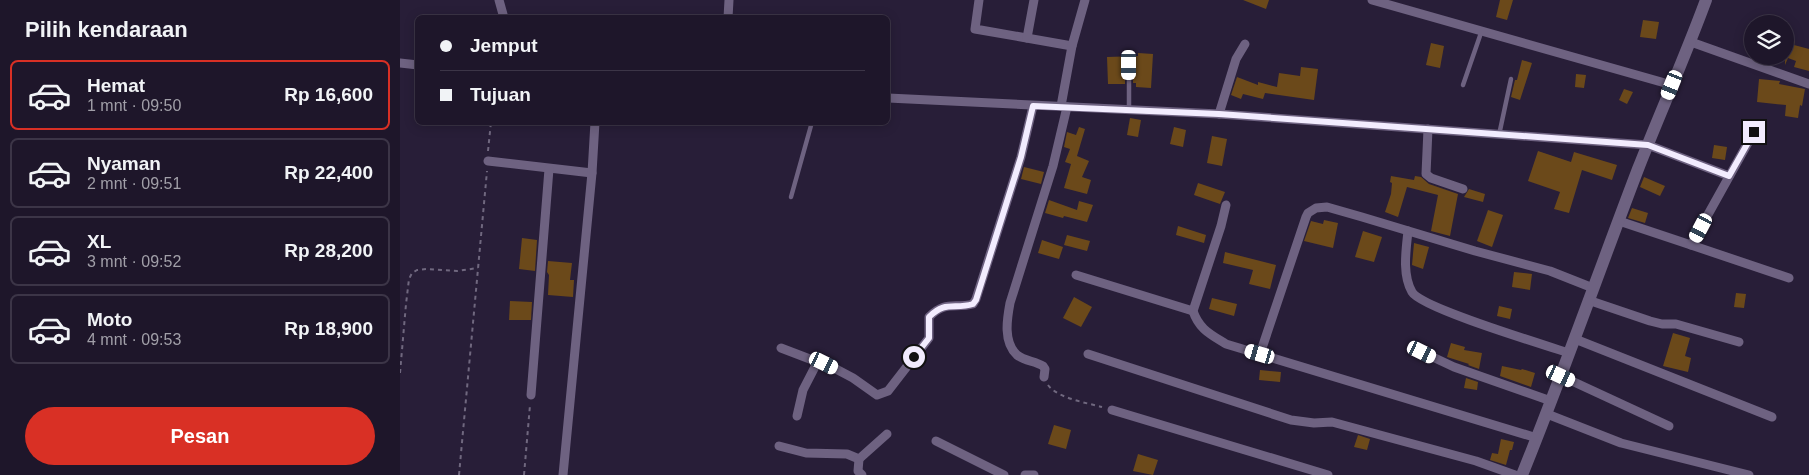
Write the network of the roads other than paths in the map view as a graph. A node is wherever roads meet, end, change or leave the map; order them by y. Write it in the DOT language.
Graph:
graph roads {
  1 [pos="499,0"];
  2 [pos="729,0"];
  3 [pos="979,0"];
  4 [pos="1034,0"];
  5 [pos="1085,0"];
  6 [pos="1372,0"];
  7 [pos="1706,0"];
  8 [pos="503,15"];
  9 [pos="728,15"];
  10 [pos="1482,30"];
  11 [pos="1027,38"];
  12 [pos="1691,42"];
  13 [pos="1245,44"];
  14 [pos="1072,46"];
  15 [pos="400,64"];
  16 [pos="415,65"];
  17 [pos="1129,65"];
  18 [pos="1511,79"];
  19 [pos="1809,84"];
  20 [pos="1463,85"];
  21 [pos="1672,85"];
  22 [pos="890,98"];
  23 [pos="1033,106"];
  24 [pos="1064,106"];
  25 [pos="1129,110"];
  26 [pos="1219,114"];
  27 [pos="595,125"];
  28 [pos="811,125"];
  29 [pos="1428,130"];
  30 [pos="1754,132"];
  31 [pos="1499,134"];
  32 [pos="1648,145"];
  33 [pos="488,162"];
  34 [pos="549,169"];
  35 [pos="592,173"];
  36 [pos="1729,176"];
  37 [pos="1463,189"];
  38 [pos="791,197"];
  39 [pos="1226,205"];
  40 [pos="1619,221"];
  41 [pos="1408,231"];
  42 [pos="1692,245"];
  43 [pos="1076,275"];
  44 [pos="1789,278"];
  45 [pos="1591,294"];
  46 [pos="1193,311"];
  47 [pos="1574,339"];
  48 [pos="1739,342"];
  49 [pos="781,348"];
  50 [pos="1422,352"];
  51 [pos="1569,353"];
  52 [pos="1088,354"];
  53 [pos="1260,354"];
  54 [pos="818,361"];
  55 [pos="1561,376"];
  56 [pos="1044,377"];
  57 [pos="531,395"];
  58 [pos="1551,401"];
  59 [pos="1112,410"];
  60 [pos="1547,414"];
  61 [pos="797,416"];
  62 [pos="1772,417"];
  63 [pos="1669,426"];
  64 [pos="887,434"];
  65 [pos="1537,438"];
  66 [pos="936,441"];
  67 [pos="778,446"];
  68 [pos="859,459"];
  69 [pos="563,475"];
  70 [pos="862,475"];
  71 [pos="1004,475"];
  72 [pos="1025,475"];
  73 [pos="1034,475"];
  74 [pos="1328,475"];
  75 [pos="1515,475"];
  76 [pos="1522,475"];
  77 [pos="1749,475"];
  1 -- 8 [label="street"];
  2 -- 9 [label="street"];
  3 -- 11 [label="street"];
  4 -- 11 [label="street"];
  5 -- 14 [label="street"];
  6 -- 10 [label="street"];
  7 -- 12 [label="main road"];
  10 -- 20 [label="lane"];
  10 -- 21 [label="street"];
  11 -- 14 [label="street"];
  12 -- 19 [label="street"];
  12 -- 21 [label="main road"];
  13 -- 26 [label="street"];
  14 -- 24 [label="street"];
  15 -- 16 [label="street"];
  17 -- 25 [label="lane"];
  18 -- 31 [label="lane"];
  21 -- 32 [label="main road"];
  22 -- 23 [label="street"];
  23 -- 24 [label="street"];
  23 -- 54 [label="street"];
  24 -- 25 [label="street"];
  24 -- 56 [label="street"];
  25 -- 26 [label="street"];
  26 -- 29 [label="street"];
  27 -- 35 [label="street"];
  28 -- 38 [label="lane"];
  29 -- 31 [label="street"];
  29 -- 37 [label="street"];
  30 -- 36 [label="street"];
  31 -- 32 [label="street"];
  32 -- 36 [label="street"];
  32 -- 40 [label="main road"];
  33 -- 34 [label="street"];
  34 -- 35 [label="street"];
  34 -- 57 [label="street"];
  35 -- 69 [label="street"];
  36 -- 42 [label="street"];
  39 -- 46 [label="street"];
  40 -- 42 [label="street"];
  40 -- 45 [label="main road"];
  41 -- 45 [label="street"];
  41 -- 51 [label="street"];
  41 -- 53 [label="street"];
  42 -- 44 [label="street"];
  43 -- 46 [label="street"];
  45 -- 47 [label="main road"];
  45 -- 48 [label="street"];
  46 -- 53 [label="street"];
  47 -- 51 [label="main road"];
  47 -- 62 [label="street"];
  49 -- 54 [label="street"];
  50 -- 58 [label="street"];
  51 -- 55 [label="main road"];
  52 -- 75 [label="street"];
  53 -- 65 [label="street"];
  54 -- 61 [label="street"];
  55 -- 58 [label="main road"];
  55 -- 63 [label="street"];
  58 -- 60 [label="main road"];
  59 -- 74 [label="street"];
  60 -- 65 [label="main road"];
  60 -- 77 [label="street"];
  64 -- 68 [label="street"];
  65 -- 76 [label="main road"];
  66 -- 71 [label="street"];
  67 -- 68 [label="street"];
  68 -- 70 [label="street"];
  72 -- 73 [label="street"];
}
